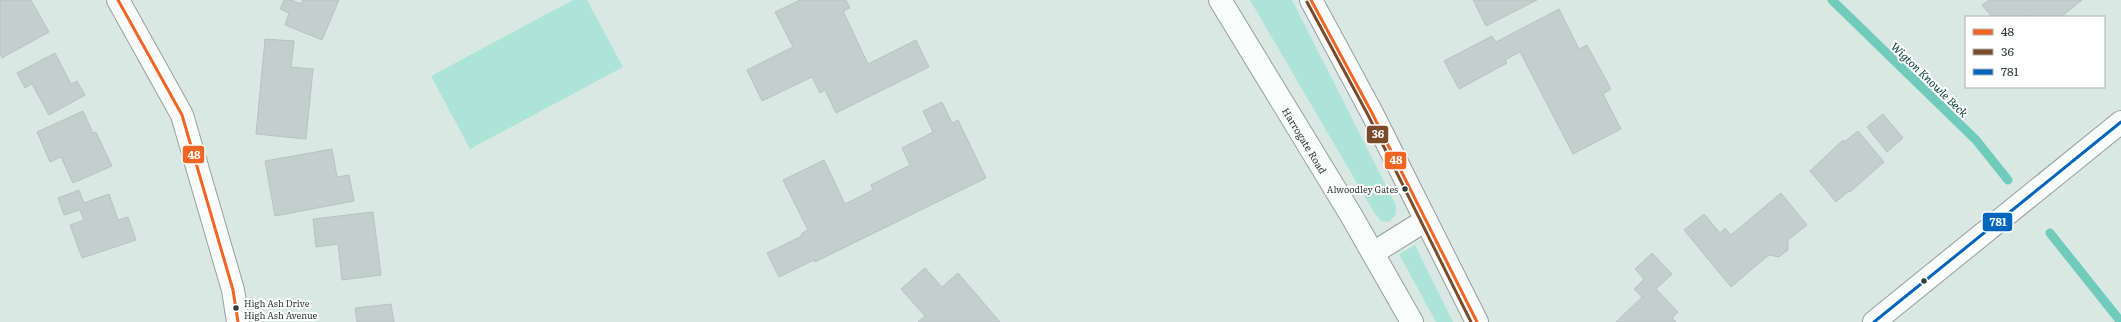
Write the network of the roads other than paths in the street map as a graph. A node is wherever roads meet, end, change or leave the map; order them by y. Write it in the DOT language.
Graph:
graph roads {
  1 [pos="118,0"];
  2 [pos="1220,0"];
  3 [pos="1311,0"];
  4 [pos="2121,122"];
  5 [pos="1426,220"];
  6 [pos="1372,253"];
  7 [pos="238,322"];
  8 [pos="1412,322"];
  9 [pos="1477,322"];
  10 [pos="1874,322"];
  1 -- 7 [label="main road"];
  2 -- 6 [label="main road, Harrogate Road"];
  3 -- 5 [label="main road"];
  4 -- 10 [label="main road"];
  5 -- 6 [label="main road"];
  5 -- 9 [label="main road"];
  6 -- 8 [label="main road, Harrogate Road"];
}
